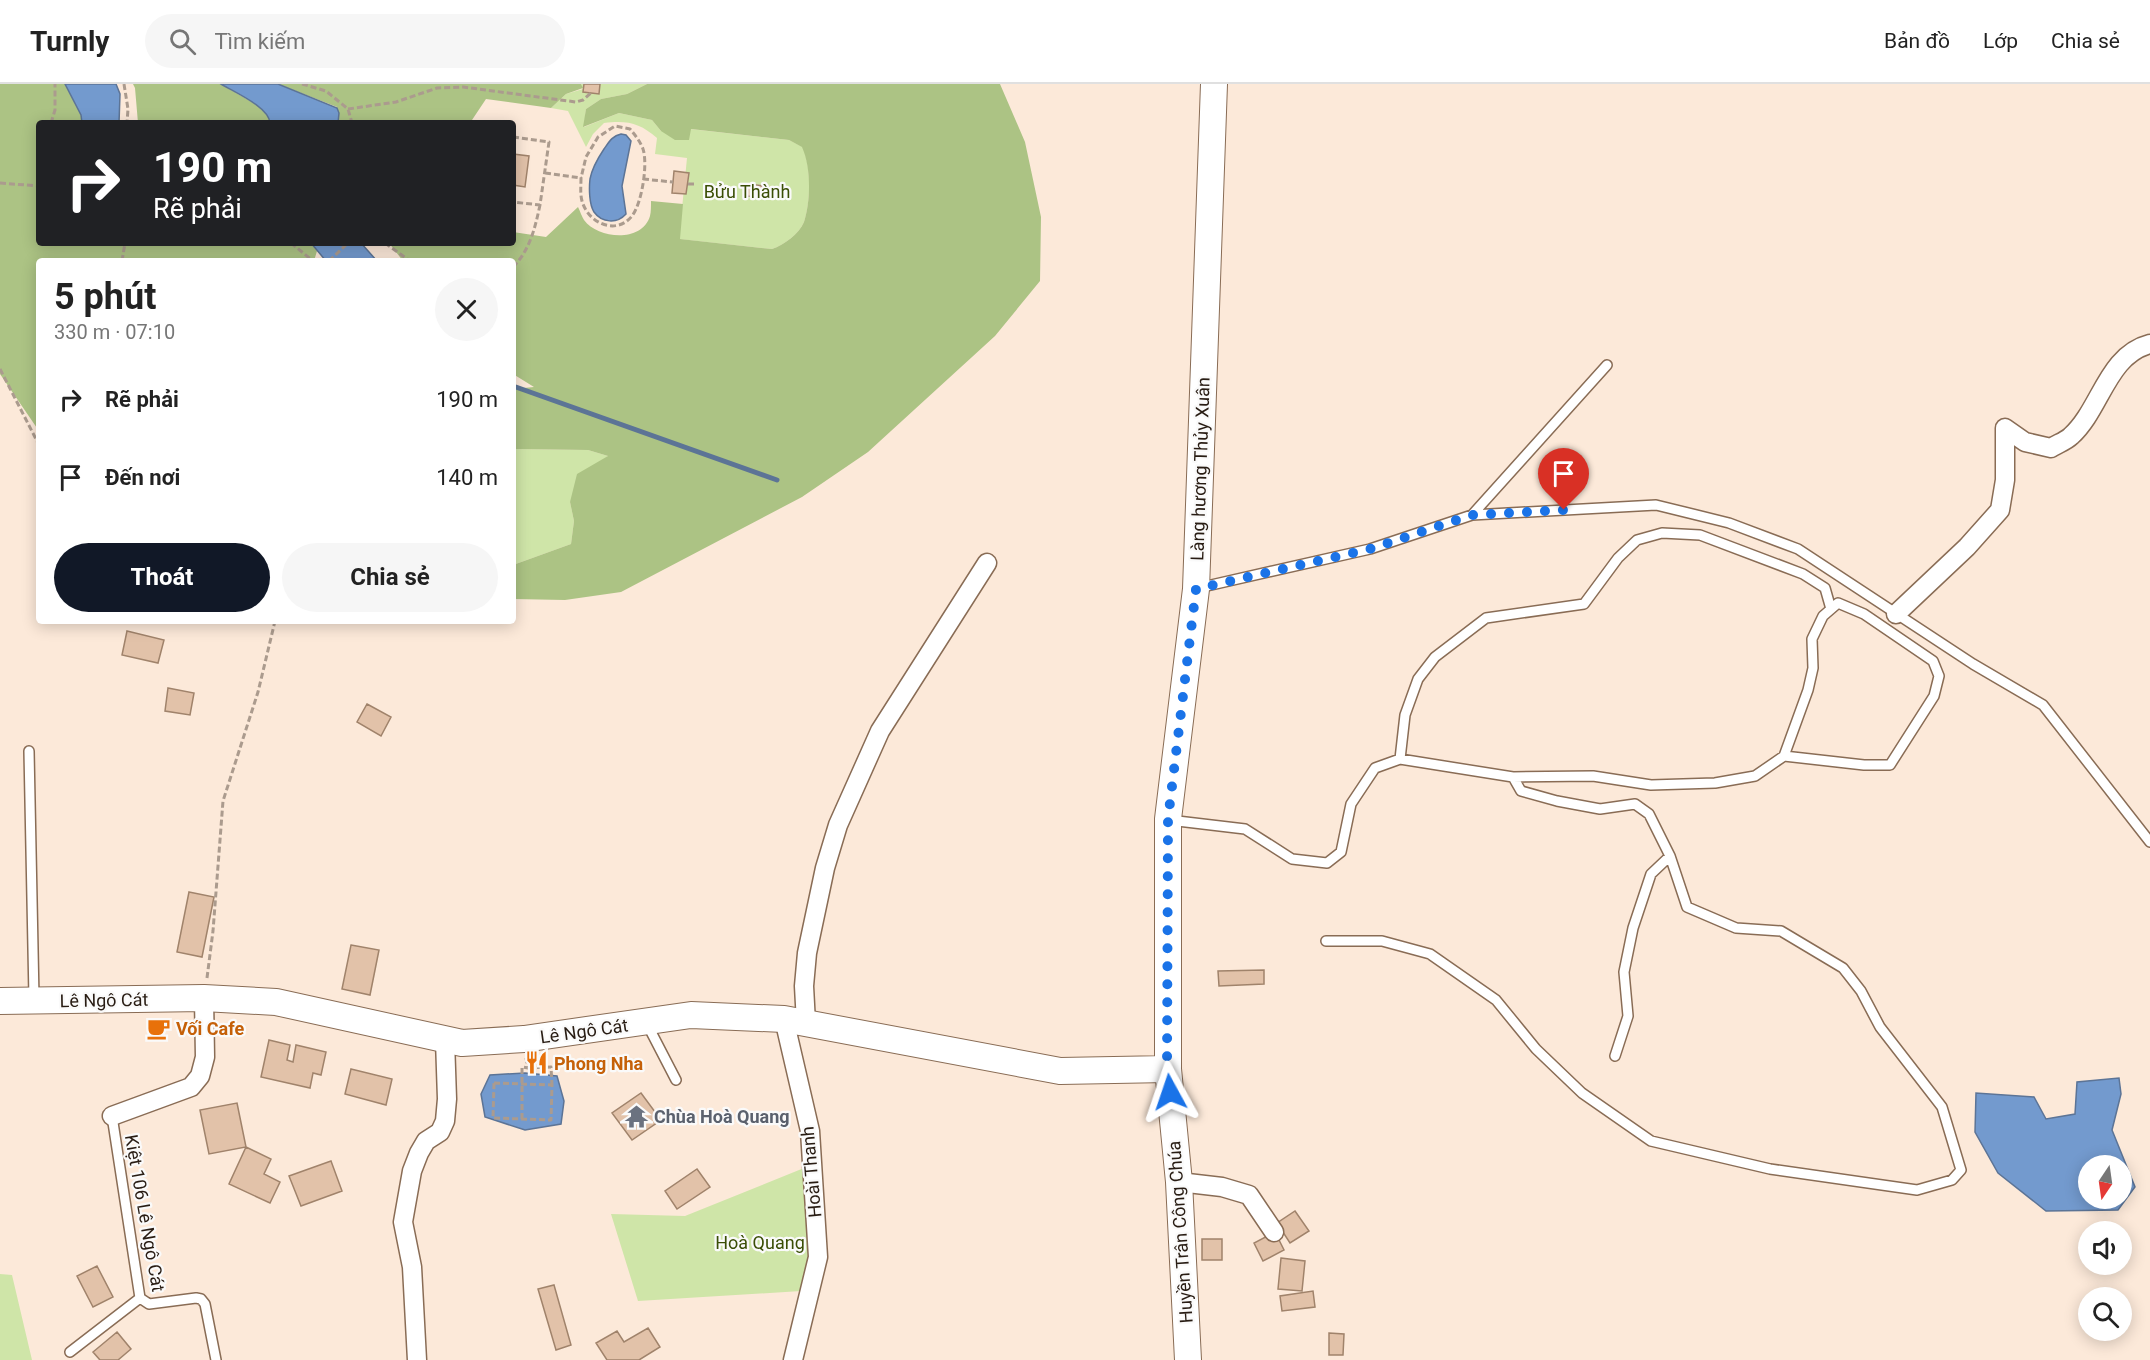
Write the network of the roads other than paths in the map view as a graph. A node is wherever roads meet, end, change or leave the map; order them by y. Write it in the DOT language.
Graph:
graph roads {
  1 [pos="1214,84"];
  2 [pos="2150,344"];
  3 [pos="1607,365"];
  4 [pos="1472,515"];
  5 [pos="987,563"];
  6 [pos="1196,589"];
  7 [pos="1831,609"];
  8 [pos="1896,614"];
  9 [pos="29,751"];
  10 [pos="1784,756"];
  11 [pos="1400,759"];
  12 [pos="1513,777"];
  13 [pos="1168,819"];
  14 [pos="2150,842"];
  15 [pos="1670,856"];
  16 [pos="1326,940"];
  17 [pos="204,998"];
  18 [pos="0,1001"];
  19 [pos="34,1001"];
  20 [pos="795,1021"];
  21 [pos="646,1022"];
  22 [pos="445,1040"];
  23 [pos="1616,1056"];
  24 [pos="1167,1069"];
  25 [pos="676,1080"];
  26 [pos="112,1116"];
  27 [pos="1179,1182"];
  28 [pos="1274,1232"];
  29 [pos="140,1299"];
  30 [pos="70,1352"];
  31 [pos="216,1360"];
  32 [pos="417,1360"];
  33 [pos="793,1360"];
  34 [pos="1188,1360"];
  1 -- 6 [label="street, Làng hương Thủy Xuân"];
  2 -- 8 [label="street"];
  3 -- 4 [label="lane"];
  4 -- 6 [label="lane"];
  4 -- 8 [label="lane"];
  5 -- 20 [label="street, Hoài Thanh"];
  6 -- 13 [label="street, Làng hương Thủy Xuân"];
  7 -- 10 [label="lane"];
  7 -- 10 [label="lane"];
  7 -- 11 [label="lane"];
  8 -- 14 [label="lane"];
  9 -- 19 [label="lane"];
  10 -- 12 [label="lane"];
  11 -- 12 [label="lane"];
  11 -- 13 [label="lane"];
  12 -- 15 [label="lane"];
  13 -- 24 [label="street, Làng hương Thủy Xuân"];
  15 -- 16 [label="lane"];
  15 -- 23 [label="lane"];
  17 -- 19 [label="street, Lê Ngô Cát"];
  17 -- 22 [label="street, Lê Ngô Cát"];
  17 -- 26 [label="street"];
  18 -- 19 [label="street, Lê Ngô Cát"];
  20 -- 21 [label="street, Lê Ngô Cát"];
  20 -- 24 [label="street, Lê Ngô Cát"];
  20 -- 33 [label="street, Hoài Thanh"];
  21 -- 22 [label="street, Lê Ngô Cát"];
  21 -- 25 [label="lane"];
  22 -- 32 [label="street"];
  24 -- 27 [label="street, Huyền Trân Công Chúa"];
  26 -- 29 [label="lane, Kiệt 106 Lê Ngô Cát"];
  27 -- 28 [label="street"];
  27 -- 34 [label="street, Huyền Trân Công Chúa"];
  29 -- 30 [label="lane"];
  29 -- 31 [label="lane, Kiệt 106 Lê Ngô Cát"];
}
